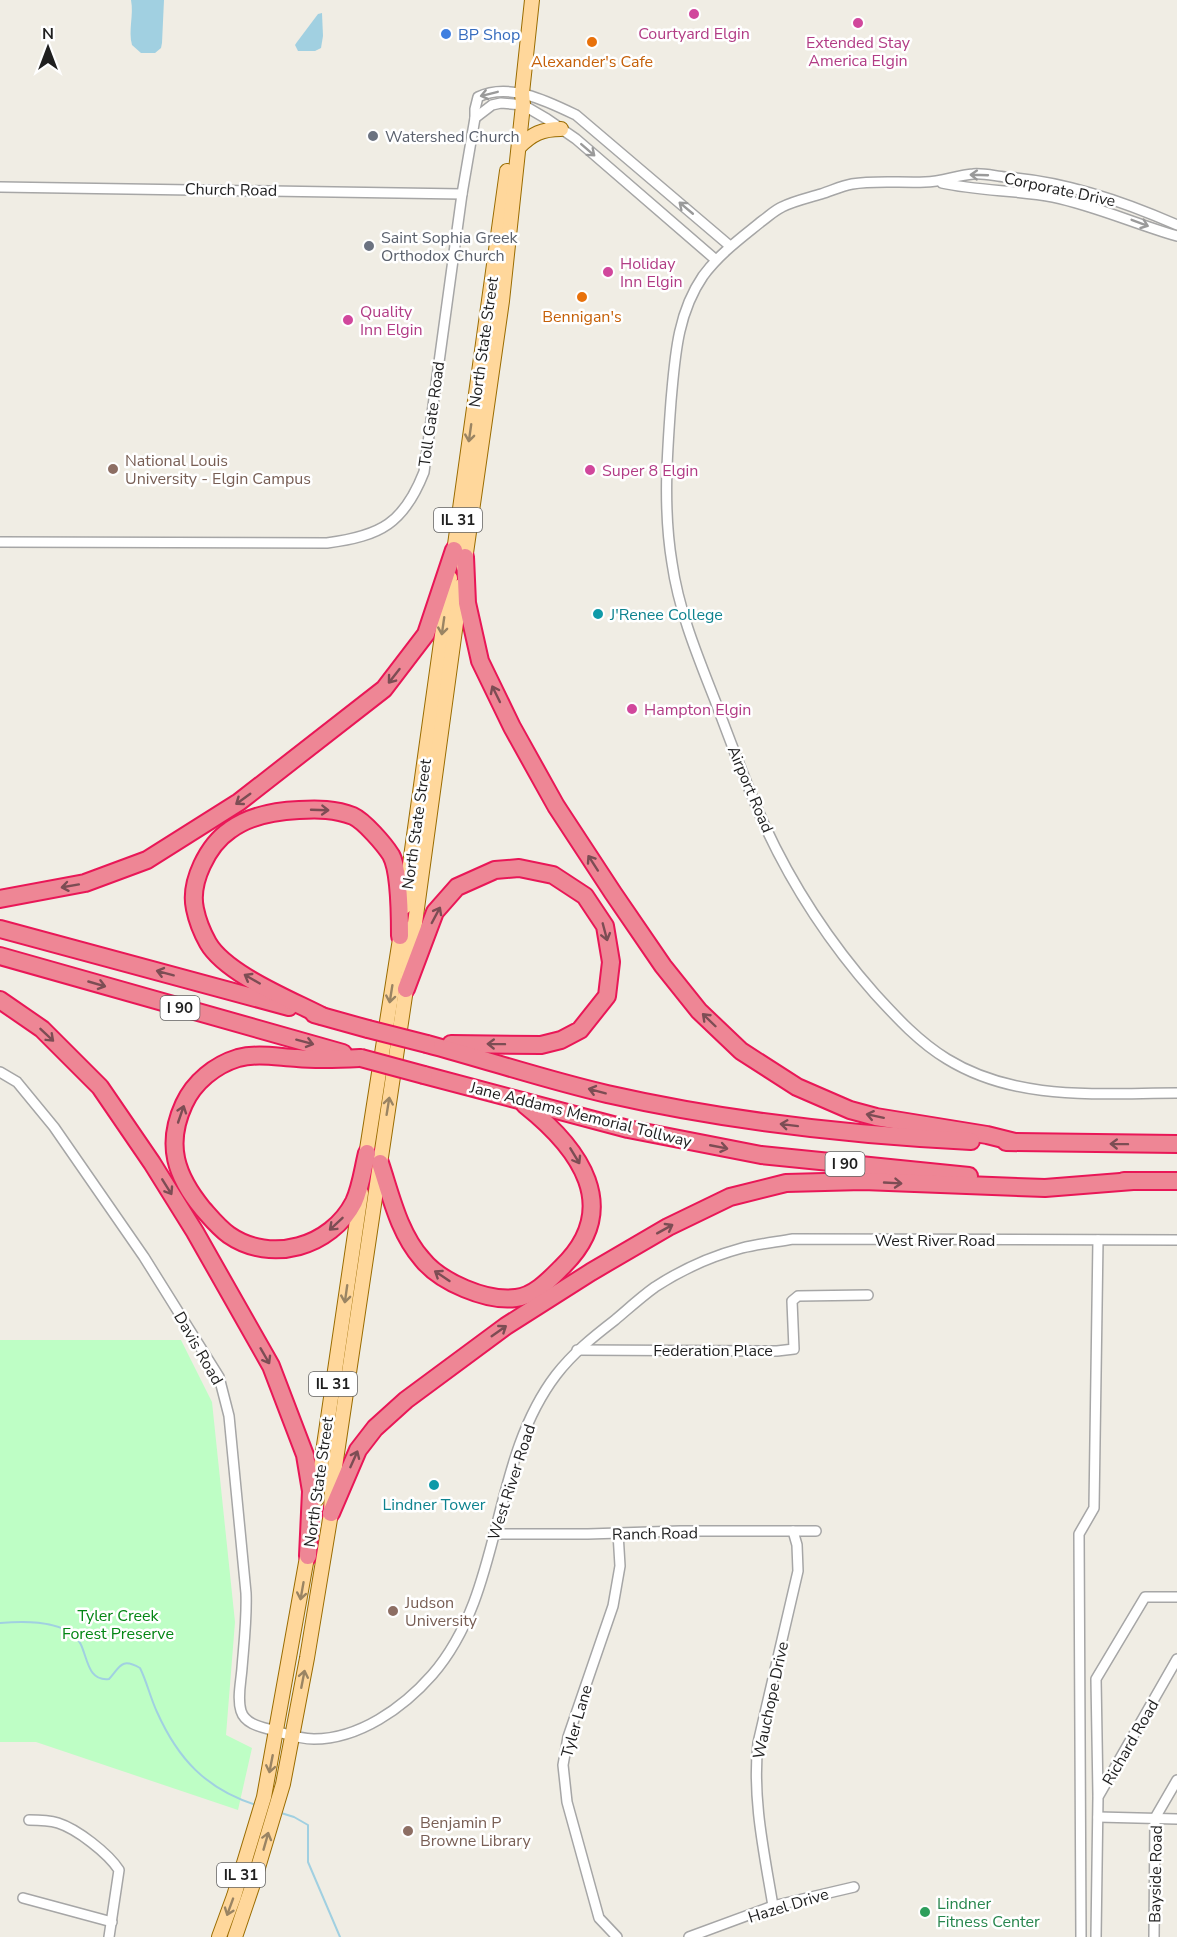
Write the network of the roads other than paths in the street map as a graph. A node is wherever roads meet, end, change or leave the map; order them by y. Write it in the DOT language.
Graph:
graph roads {
  1 [pos="532,0"];
  2 [pos="520,101"];
  3 [pos="475,118"];
  4 [pos="561,129"];
  5 [pos="519,147"];
  6 [pos="940,182"];
  7 [pos="0,187"];
  8 [pos="462,194"];
  9 [pos="1177,225"];
  10 [pos="1177,236"];
  11 [pos="730,246"];
  12 [pos="716,260"];
  13 [pos="0,542"];
  14 [pos="460,553"];
  15 [pos="0,899"];
  16 [pos="0,929"];
  17 [pos="400,936"];
  18 [pos="0,956"];
  19 [pos="406,989"];
  20 [pos="0,1000"];
  21 [pos="322,1016"];
  22 [pos="427,1044"];
  23 [pos="361,1058"];
  24 [pos="0,1072"];
  25 [pos="1177,1094"];
  26 [pos="519,1101"];
  27 [pos="1015,1142"];
  28 [pos="1177,1144"];
  29 [pos="373,1158"];
  30 [pos="1133,1181"];
  31 [pos="1177,1181"];
  32 [pos="1098,1240"];
  33 [pos="1177,1240"];
  34 [pos="868,1295"];
  35 [pos="578,1350"];
  36 [pos="331,1513"];
  37 [pos="793,1531"];
  38 [pos="816,1531"];
  39 [pos="618,1533"];
  40 [pos="494,1534"];
  41 [pos="308,1556"];
  42 [pos="1177,1597"];
  43 [pos="1177,1659"];
  44 [pos="277,1731"];
  45 [pos="292,1736"];
  46 [pos="1177,1780"];
  47 [pos="1098,1797"];
  48 [pos="271,1798"];
  49 [pos="267,1813"];
  50 [pos="1098,1817"];
  51 [pos="1155,1818"];
  52 [pos="1177,1819"];
  53 [pos="29,1820"];
  54 [pos="854,1887"];
  55 [pos="23,1898"];
  56 [pos="773,1906"];
  57 [pos="111,1922"];
  58 [pos="109,1937"];
  59 [pos="219,1937"];
  60 [pos="235,1937"];
  61 [pos="616,1937"];
  62 [pos="689,1937"];
  63 [pos="1081,1937"];
  64 [pos="1096,1937"];
  65 [pos="1154,1937"];
  1 -- 2 [label="main road, IL 31"];
  2 -- 3 [label="street, Toll Gate Road"];
  2 -- 3 [label="street, Toll Gate Road, one-way"];
  2 -- 4 [label="street, Toll Gate Road"];
  2 -- 5 [label="main road, North State Street / IL 31"];
  11 -- 2 [label="street, Toll Gate Road, one-way"];
  2 -- 14 [label="main road, North State Street / IL 31, one-way"];
  3 -- 8 [label="street, Toll Gate Road"];
  4 -- 5 [label="main road"];
  4 -- 12 [label="street, Toll Gate Road, one-way"];
  5 -- 14 [label="main road, North State Street / IL 31"];
  9 -- 6 [label="street, Corporate Drive, one-way"];
  6 -- 10 [label="street, Corporate Drive, one-way"];
  6 -- 11 [label="street, Corporate Drive"];
  7 -- 8 [label="street, Church Road"];
  8 -- 13 [label="street, Toll Gate Road"];
  11 -- 12 [label="street, Airport Road"];
  12 -- 25 [label="street, Airport Road"];
  14 -- 15 [label="highway, one-way"];
  14 -- 17 [label="main road, North State Street / IL 31, one-way"];
  14 -- 19 [label="main road, North State Street / IL 31"];
  27 -- 14 [label="highway, one-way"];
  21 -- 16 [label="highway, Jane Addams Memorial Tollway / I 90, one-way"];
  21 -- 17 [label="highway, one-way"];
  17 -- 29 [label="main road, North State Street / IL 31, one-way"];
  18 -- 23 [label="highway, Jane Addams Memorial Tollway / I 90, one-way"];
  19 -- 22 [label="highway, one-way"];
  29 -- 19 [label="main road, North State Street / IL 31, one-way"];
  20 -- 41 [label="highway, one-way"];
  21 -- 22 [label="highway, Jane Addams Memorial Tollway / I 90, bridge"];
  27 -- 22 [label="highway, Jane Addams Memorial Tollway / I 90, one-way"];
  23 -- 26 [label="highway, Jane Addams Memorial Tollway / I 90, bridge"];
  29 -- 23 [label="highway, one-way"];
  24 -- 44 [label="street, Davis Road"];
  26 -- 29 [label="highway, one-way"];
  26 -- 30 [label="highway, Jane Addams Memorial Tollway / I 90, one-way"];
  28 -- 27 [label="highway, Jane Addams Memorial Tollway / I 90, one-way"];
  29 -- 36 [label="main road, North State Street / IL 31"];
  29 -- 41 [label="main road, North State Street / IL 31, one-way"];
  30 -- 31 [label="highway, Jane Addams Memorial Tollway / I 90"];
  36 -- 30 [label="highway, one-way"];
  32 -- 33 [label="street, West River Road"];
  32 -- 35 [label="street, West River Road"];
  32 -- 63 [label="street"];
  34 -- 35 [label="street, Federation Place"];
  35 -- 40 [label="street, West River Road"];
  45 -- 36 [label="main road, North State Street / IL 31, one-way"];
  37 -- 38 [label="street, Ranch Road"];
  37 -- 39 [label="street, Ranch Road"];
  37 -- 56 [label="street, Wauchope Drive"];
  39 -- 40 [label="street, Ranch Road"];
  39 -- 61 [label="street, Tyler Lane"];
  40 -- 45 [label="street, West River Road"];
  41 -- 44 [label="main road, North State Street / IL 31, one-way"];
  42 -- 47 [label="street"];
  43 -- 47 [label="street, Richard Road"];
  44 -- 45 [label="street, West River Road"];
  44 -- 48 [label="main road, North State Street / IL 31, one-way"];
  45 -- 48 [label="main road, North State Street / IL 31"];
  46 -- 51 [label="street, Bayside Road"];
  47 -- 50 [label="street, Richard Road"];
  48 -- 49 [label="main road, North State Street / IL 31"];
  49 -- 59 [label="main road, North State Street / IL 31, one-way"];
  60 -- 49 [label="main road, North State Street / IL 31, one-way"];
  50 -- 51 [label="street"];
  50 -- 64 [label="street, Richard Road"];
  51 -- 52 [label="street"];
  51 -- 65 [label="street, Bayside Road"];
  53 -- 57 [label="street"];
  54 -- 56 [label="street, Hazel Drive"];
  55 -- 57 [label="street"];
  56 -- 62 [label="street, Hazel Drive"];
  57 -- 58 [label="street"];
}
